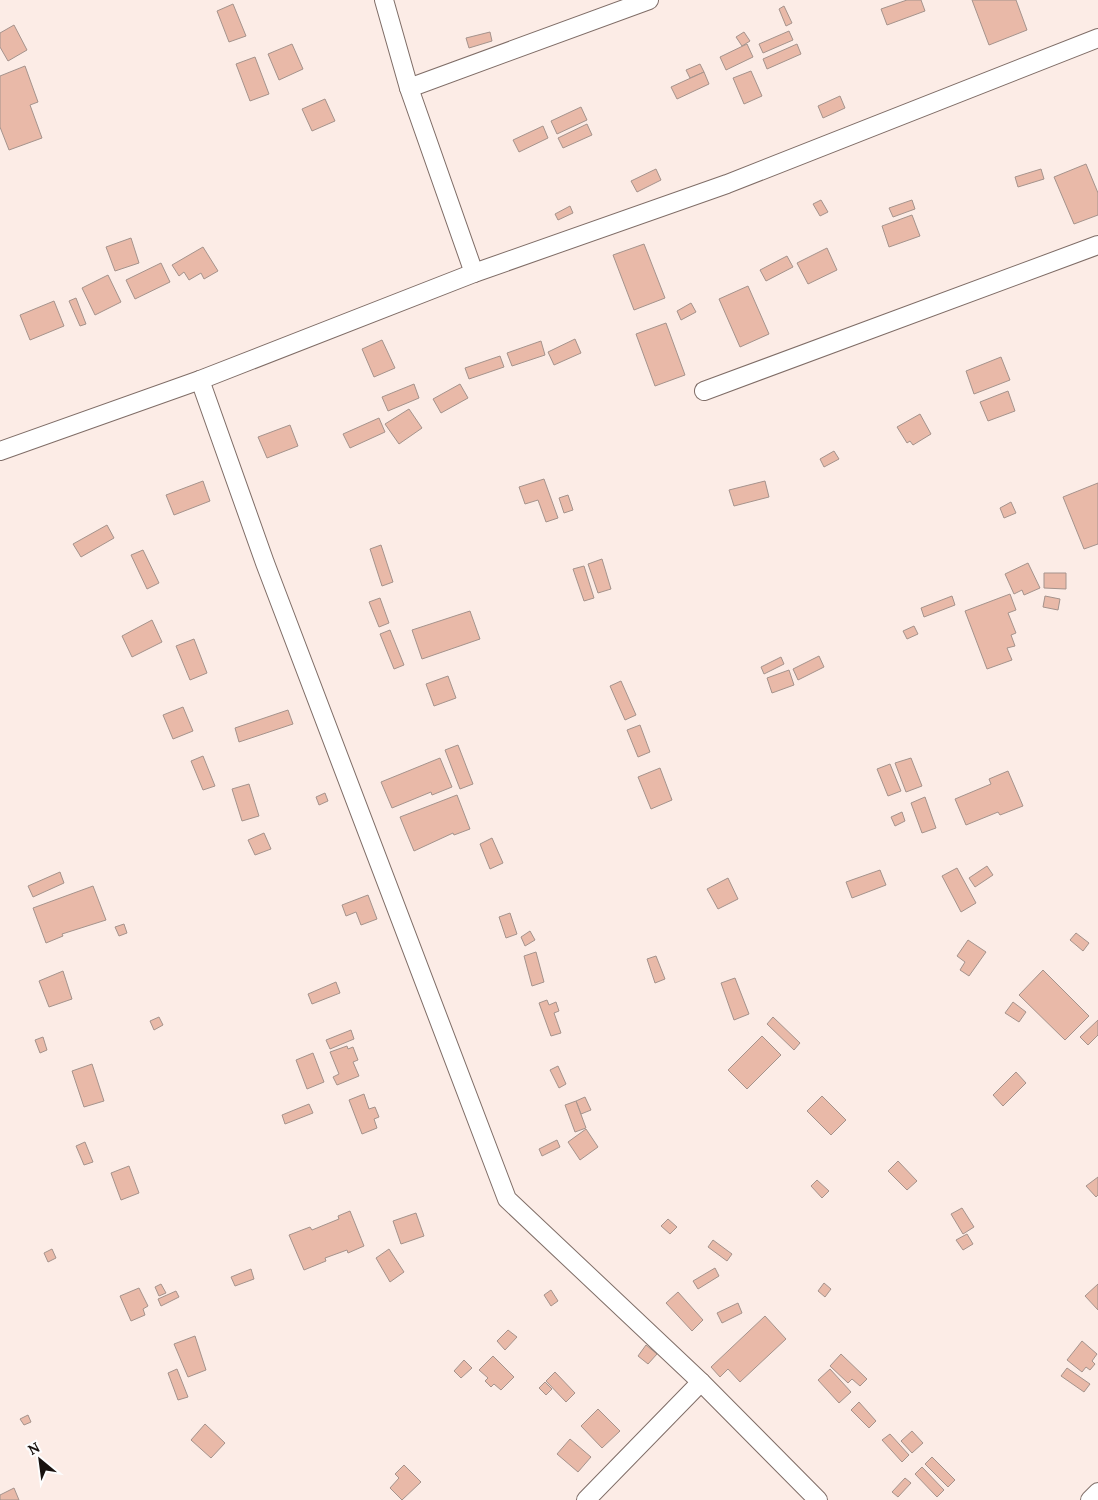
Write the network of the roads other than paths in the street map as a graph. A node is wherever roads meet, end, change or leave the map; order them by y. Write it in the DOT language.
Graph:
graph roads {
  1 [pos="384,0"];
  2 [pos="648,0"];
  3 [pos="1098,38"];
  4 [pos="409,88"];
  5 [pos="1098,245"];
  6 [pos="474,273"];
  7 [pos="200,380"];
  8 [pos="704,391"];
  9 [pos="0,450"];
  10 [pos="701,1382"];
  11 [pos="1098,1492"];
  12 [pos="586,1500"];
  13 [pos="818,1500"];
  14 [pos="1090,1500"];
  1 -- 4 [label="street"];
  2 -- 4 [label="street"];
  3 -- 6 [label="street"];
  4 -- 6 [label="street"];
  5 -- 8 [label="street"];
  6 -- 7 [label="street"];
  7 -- 9 [label="street"];
  7 -- 10 [label="street"];
  10 -- 12 [label="street"];
  10 -- 13 [label="street"];
  11 -- 14 [label="street"];
}
